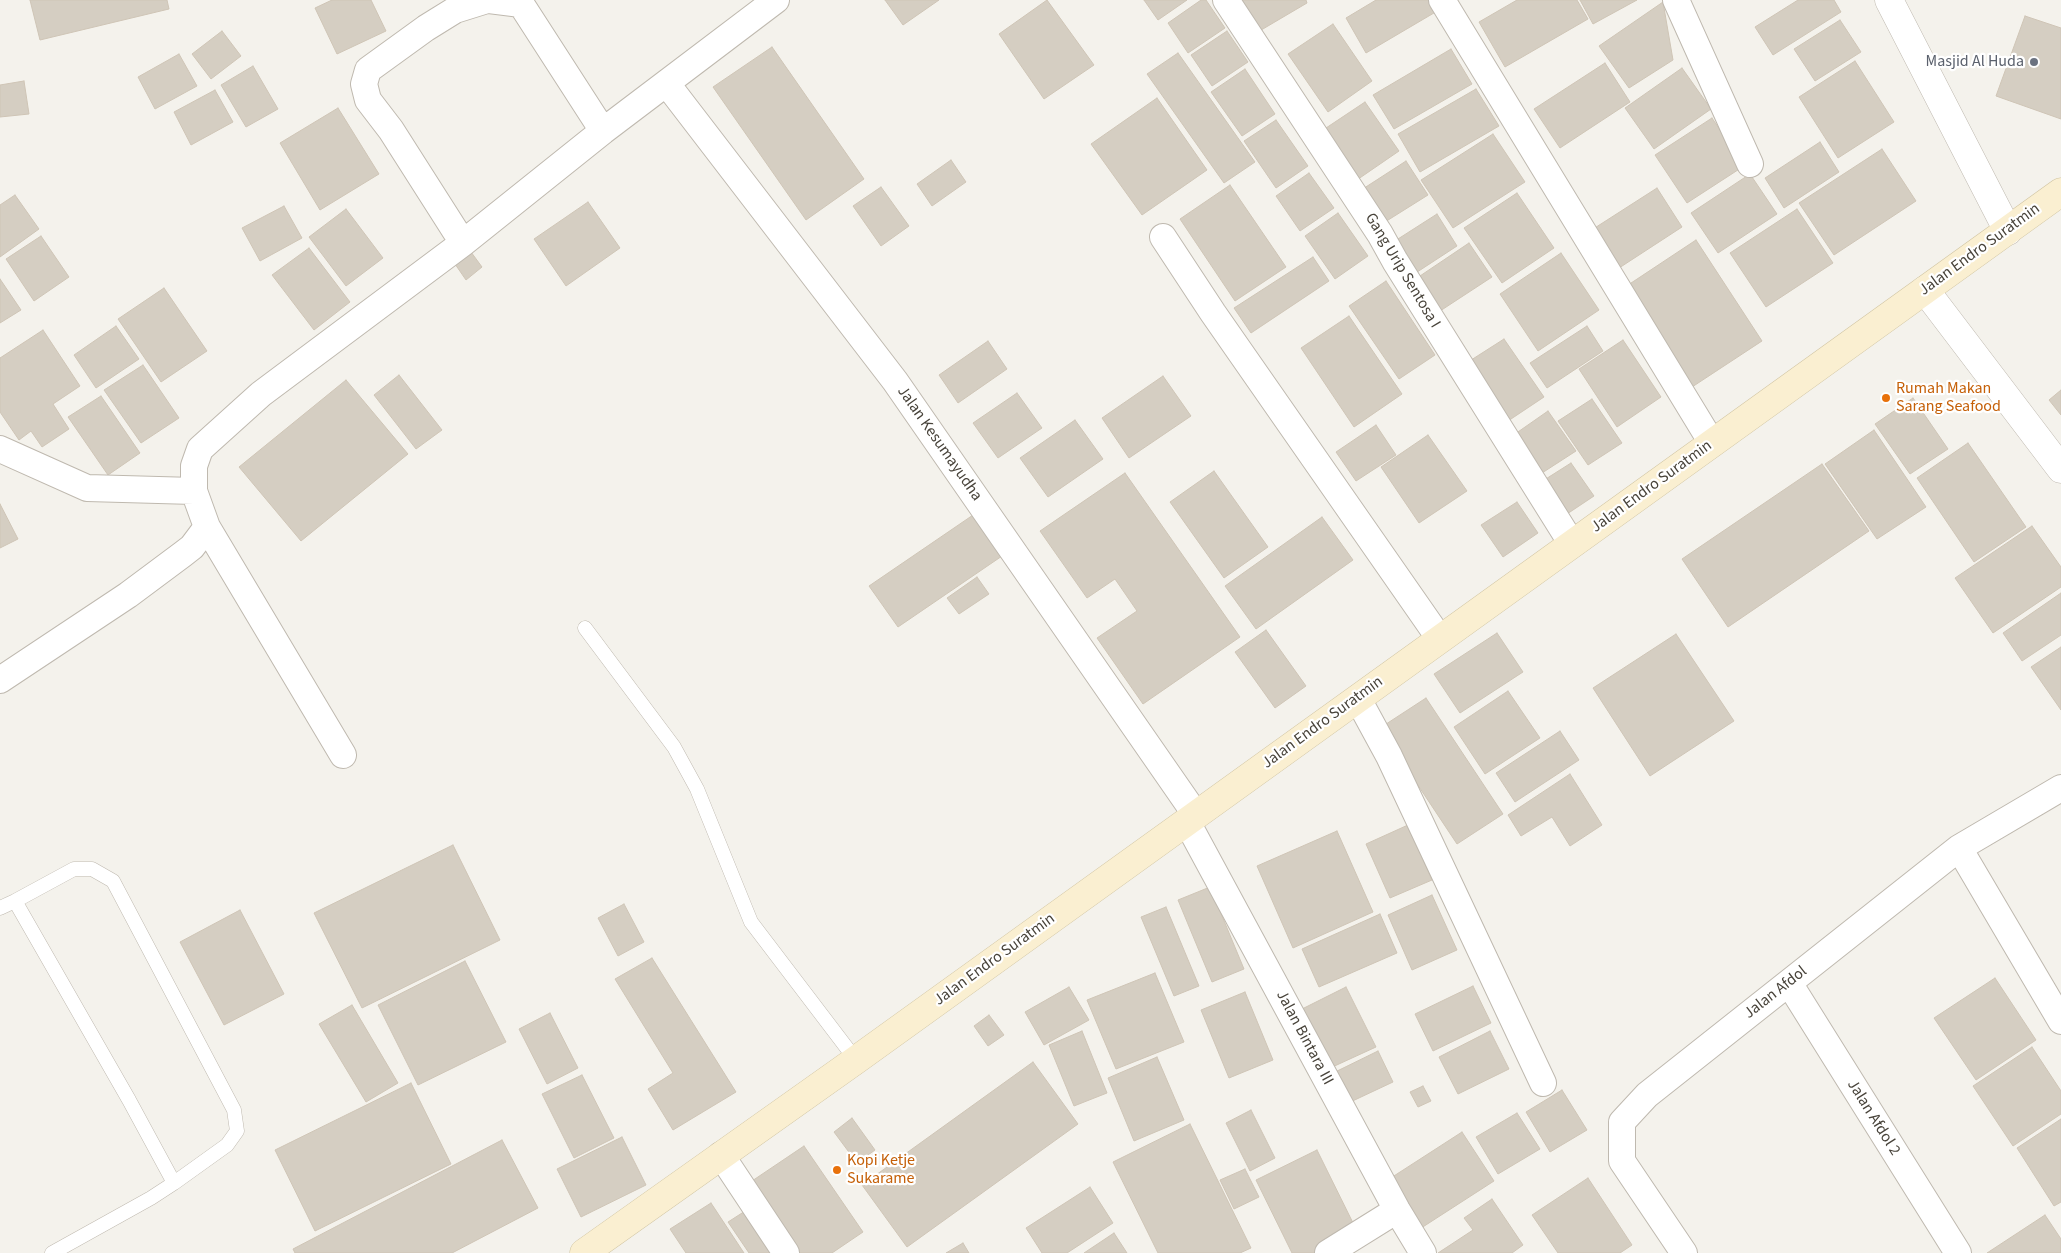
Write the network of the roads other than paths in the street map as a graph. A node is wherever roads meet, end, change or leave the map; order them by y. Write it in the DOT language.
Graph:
graph roads {
  1 [pos="488,0"];
  2 [pos="776,0"];
  3 [pos="1226,0"];
  4 [pos="1442,0"];
  5 [pos="1676,0"];
  6 [pos="1889,0"];
  7 [pos="667,84"];
  8 [pos="603,131"];
  9 [pos="1750,164"];
  10 [pos="2061,192"];
  11 [pos="2008,231"];
  12 [pos="1163,237"];
  13 [pos="463,243"];
  14 [pos="1925,290"];
  15 [pos="1712,444"];
  16 [pos="0,449"];
  17 [pos="2061,469"];
  18 [pos="194,491"];
  19 [pos="207,527"];
  20 [pos="1572,544"];
  21 [pos="585,628"];
  22 [pos="1440,639"];
  23 [pos="0,680"];
  24 [pos="1358,699"];
  25 [pos="343,755"];
  26 [pos="2061,788"];
  27 [pos="1191,818"];
  28 [pos="1959,848"];
  29 [pos="16,901"];
  30 [pos="0,908"];
  31 [pos="1788,984"];
  32 [pos="2061,1021"];
  33 [pos="856,1060"];
  34 [pos="1543,1082"];
  35 [pos="721,1156"];
  36 [pos="174,1183"];
  37 [pos="1397,1210"];
  38 [pos="52,1253"];
  39 [pos="584,1253"];
  40 [pos="786,1253"];
  41 [pos="1328,1253"];
  42 [pos="1423,1253"];
  43 [pos="1684,1253"];
  44 [pos="1958,1253"];
  1 -- 8 [label="street"];
  1 -- 13 [label="street"];
  2 -- 7 [label="street"];
  3 -- 20 [label="street, Gang Urip Sentosa I"];
  4 -- 15 [label="street"];
  5 -- 9 [label="street"];
  6 -- 11 [label="street"];
  7 -- 8 [label="street"];
  7 -- 27 [label="street, Jalan Kesumayudha"];
  8 -- 13 [label="street"];
  10 -- 11 [label="main road, Jalan Endro Suratmin"];
  11 -- 14 [label="main road, Jalan Endro Suratmin"];
  12 -- 22 [label="street"];
  13 -- 18 [label="street"];
  14 -- 15 [label="main road, Jalan Endro Suratmin"];
  14 -- 17 [label="street"];
  15 -- 20 [label="main road, Jalan Endro Suratmin"];
  16 -- 18 [label="street"];
  18 -- 19 [label="street"];
  19 -- 23 [label="street"];
  19 -- 25 [label="street"];
  20 -- 22 [label="main road, Jalan Endro Suratmin"];
  21 -- 33 [label="lane"];
  22 -- 24 [label="main road, Jalan Endro Suratmin"];
  24 -- 27 [label="main road, Jalan Endro Suratmin"];
  24 -- 34 [label="street"];
  26 -- 28 [label="street, Jalan Afdol"];
  27 -- 33 [label="main road, Jalan Endro Suratmin"];
  27 -- 37 [label="street, Jalan Bintara III"];
  28 -- 31 [label="street, Jalan Afdol"];
  28 -- 32 [label="street"];
  29 -- 30 [label="lane"];
  29 -- 36 [label="lane"];
  29 -- 36 [label="lane"];
  31 -- 43 [label="street, Jalan Afdol"];
  31 -- 44 [label="street, Jalan Afdol 2"];
  33 -- 35 [label="main road, Jalan Endro Suratmin"];
  35 -- 39 [label="main road, Jalan Endro Suratmin"];
  35 -- 40 [label="street"];
  36 -- 38 [label="lane"];
  37 -- 41 [label="street"];
  37 -- 42 [label="street, Jalan Bintara III"];
}
